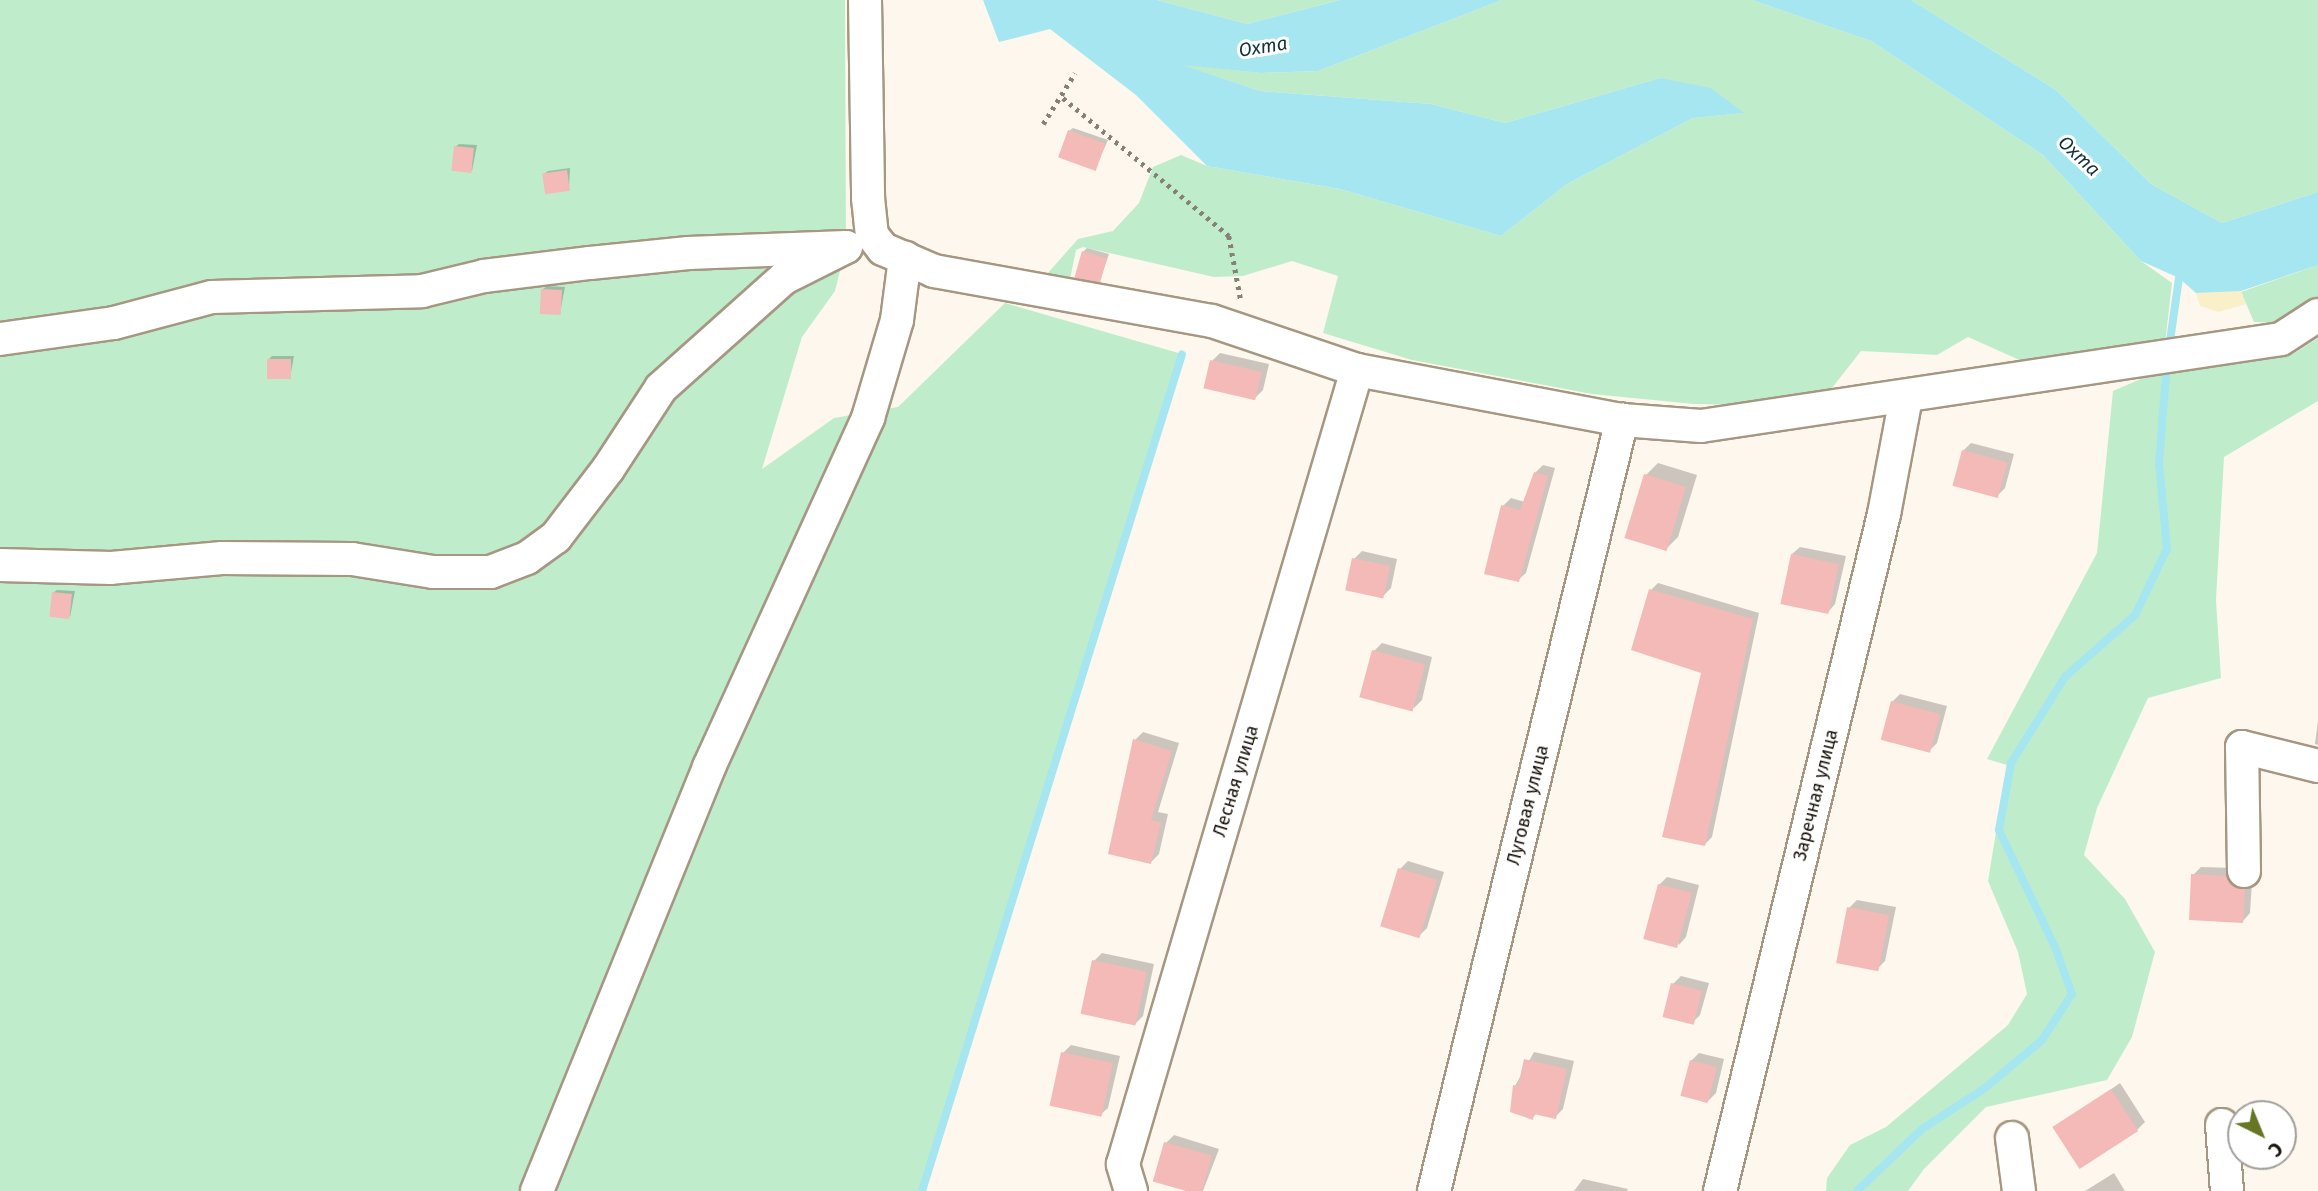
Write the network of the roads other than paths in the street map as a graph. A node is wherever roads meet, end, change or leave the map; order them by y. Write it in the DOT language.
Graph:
graph roads {
  1 [pos="866,0"];
  2 [pos="905,258"];
  3 [pos="2318,315"];
  4 [pos="0,340"];
  5 [pos="1357,370"];
  6 [pos="1906,398"];
  7 [pos="1622,419"];
  8 [pos="0,565"];
  9 [pos="2318,766"];
  10 [pos="2244,871"];
  11 [pos="2222,1125"];
  12 [pos="2012,1139"];
  13 [pos="537,1191"];
  14 [pos="1131,1191"];
  15 [pos="1434,1191"];
  16 [pos="1720,1191"];
  17 [pos="2019,1191"];
  18 [pos="2227,1191"];
  1 -- 2 [label="street"];
  2 -- 5 [label="street"];
  2 -- 13 [label="street"];
  3 -- 6 [label="street"];
  4 -- 8 [label="street"];
  5 -- 7 [label="street"];
  5 -- 14 [label="street, Лесная улица"];
  6 -- 7 [label="street"];
  6 -- 16 [label="street, Заречная улица"];
  7 -- 15 [label="street, Луговая улица"];
  9 -- 10 [label="street"];
  11 -- 18 [label="street"];
  12 -- 17 [label="street"];
}
